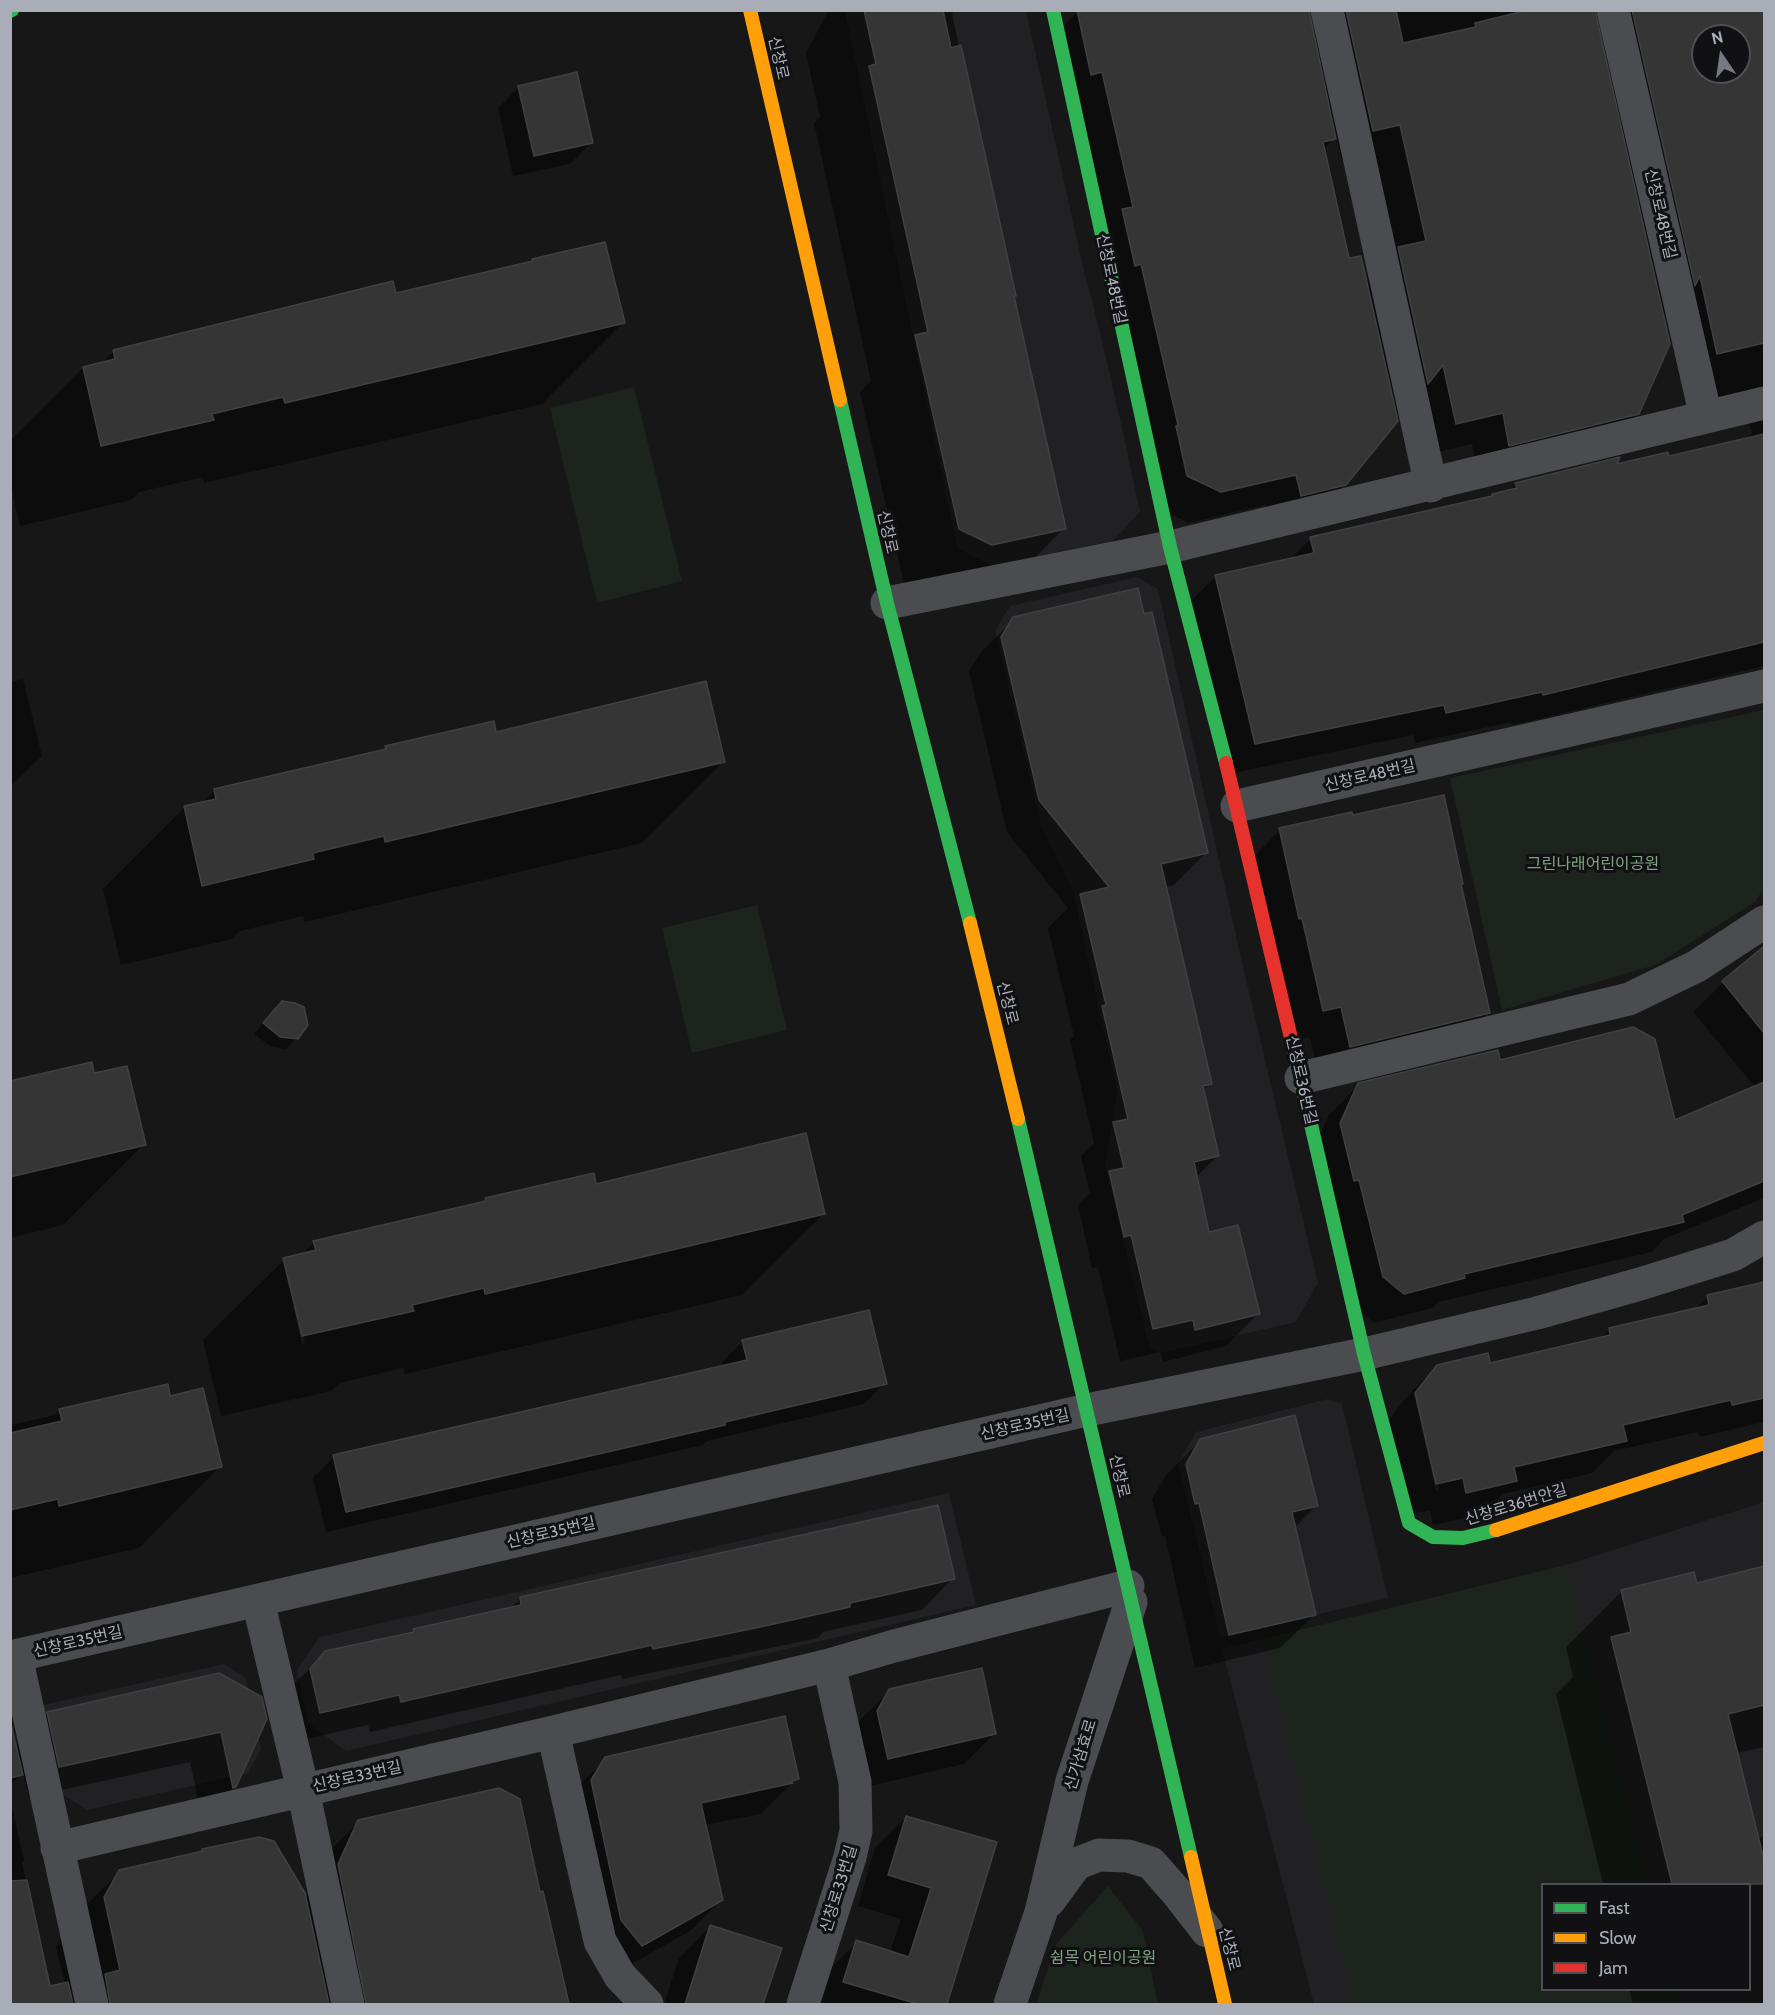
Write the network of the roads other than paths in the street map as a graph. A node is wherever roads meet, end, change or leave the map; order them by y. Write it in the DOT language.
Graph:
graph roads {
  1 [pos="750,10"];
  2 [pos="1053,10"];
  3 [pos="1327,10"];
  4 [pos="1613,10"];
  5 [pos="1764,403"];
  6 [pos="1706,417"];
  7 [pos="1431,486"];
  8 [pos="1170,547"];
  9 [pos="887,603"];
  10 [pos="1764,686"];
  11 [pos="1237,806"];
  12 [pos="1764,922"];
  13 [pos="1301,1078"];
  14 [pos="1764,1237"];
  15 [pos="1364,1354"];
  16 [pos="1087,1410"];
  17 [pos="1764,1443"];
  18 [pos="1129,1594"];
  19 [pos="258,1601"];
  20 [pos="13,1657"];
  21 [pos="829,1665"];
  22 [pos="553,1732"];
  23 [pos="303,1790"];
  24 [pos="57,1848"];
  25 [pos="1041,1912"];
  26 [pos="1207,1931"];
  27 [pos="92,2004"];
  28 [pos="348,2004"];
  29 [pos="647,2004"];
  30 [pos="803,2004"];
  31 [pos="1010,2004"];
  32 [pos="1225,2004"];
  1 -- 9 [label="main road, 신창로"];
  2 -- 8 [label="main road, 신창로48번길"];
  3 -- 7 [label="street"];
  4 -- 6 [label="street, 신창로48번길"];
  5 -- 6 [label="street"];
  6 -- 7 [label="street"];
  7 -- 8 [label="street"];
  8 -- 9 [label="street"];
  8 -- 11 [label="main road, 신창로48번길"];
  9 -- 16 [label="main road, 신창로"];
  10 -- 11 [label="street, 신창로48번길"];
  11 -- 13 [label="main road, 신창로36번길"];
  12 -- 13 [label="street"];
  13 -- 15 [label="main road, 신창로36번길"];
  14 -- 15 [label="street"];
  15 -- 16 [label="street"];
  15 -- 17 [label="main road, 신창로36번안길"];
  16 -- 18 [label="main road, 신창로"];
  16 -- 19 [label="street, 신창로35번길"];
  18 -- 21 [label="street, 신창로33번길"];
  18 -- 25 [label="street, 신가삼효로"];
  18 -- 26 [label="main road, 신창로"];
  19 -- 20 [label="street, 신창로35번길"];
  19 -- 23 [label="street"];
  20 -- 24 [label="street, 신창로35번길"];
  21 -- 22 [label="street, 신창로33번길"];
  21 -- 30 [label="street, 신창로33번길"];
  22 -- 23 [label="street, 신창로33번길"];
  22 -- 29 [label="street"];
  23 -- 24 [label="street, 신창로33번길"];
  23 -- 28 [label="street, 신창로33번길"];
  24 -- 27 [label="street, 신창로35번길"];
  25 -- 26 [label="street, 신가삼효로"];
  25 -- 31 [label="street, 신가삼효로"];
  26 -- 32 [label="main road, 신창로"];
}
